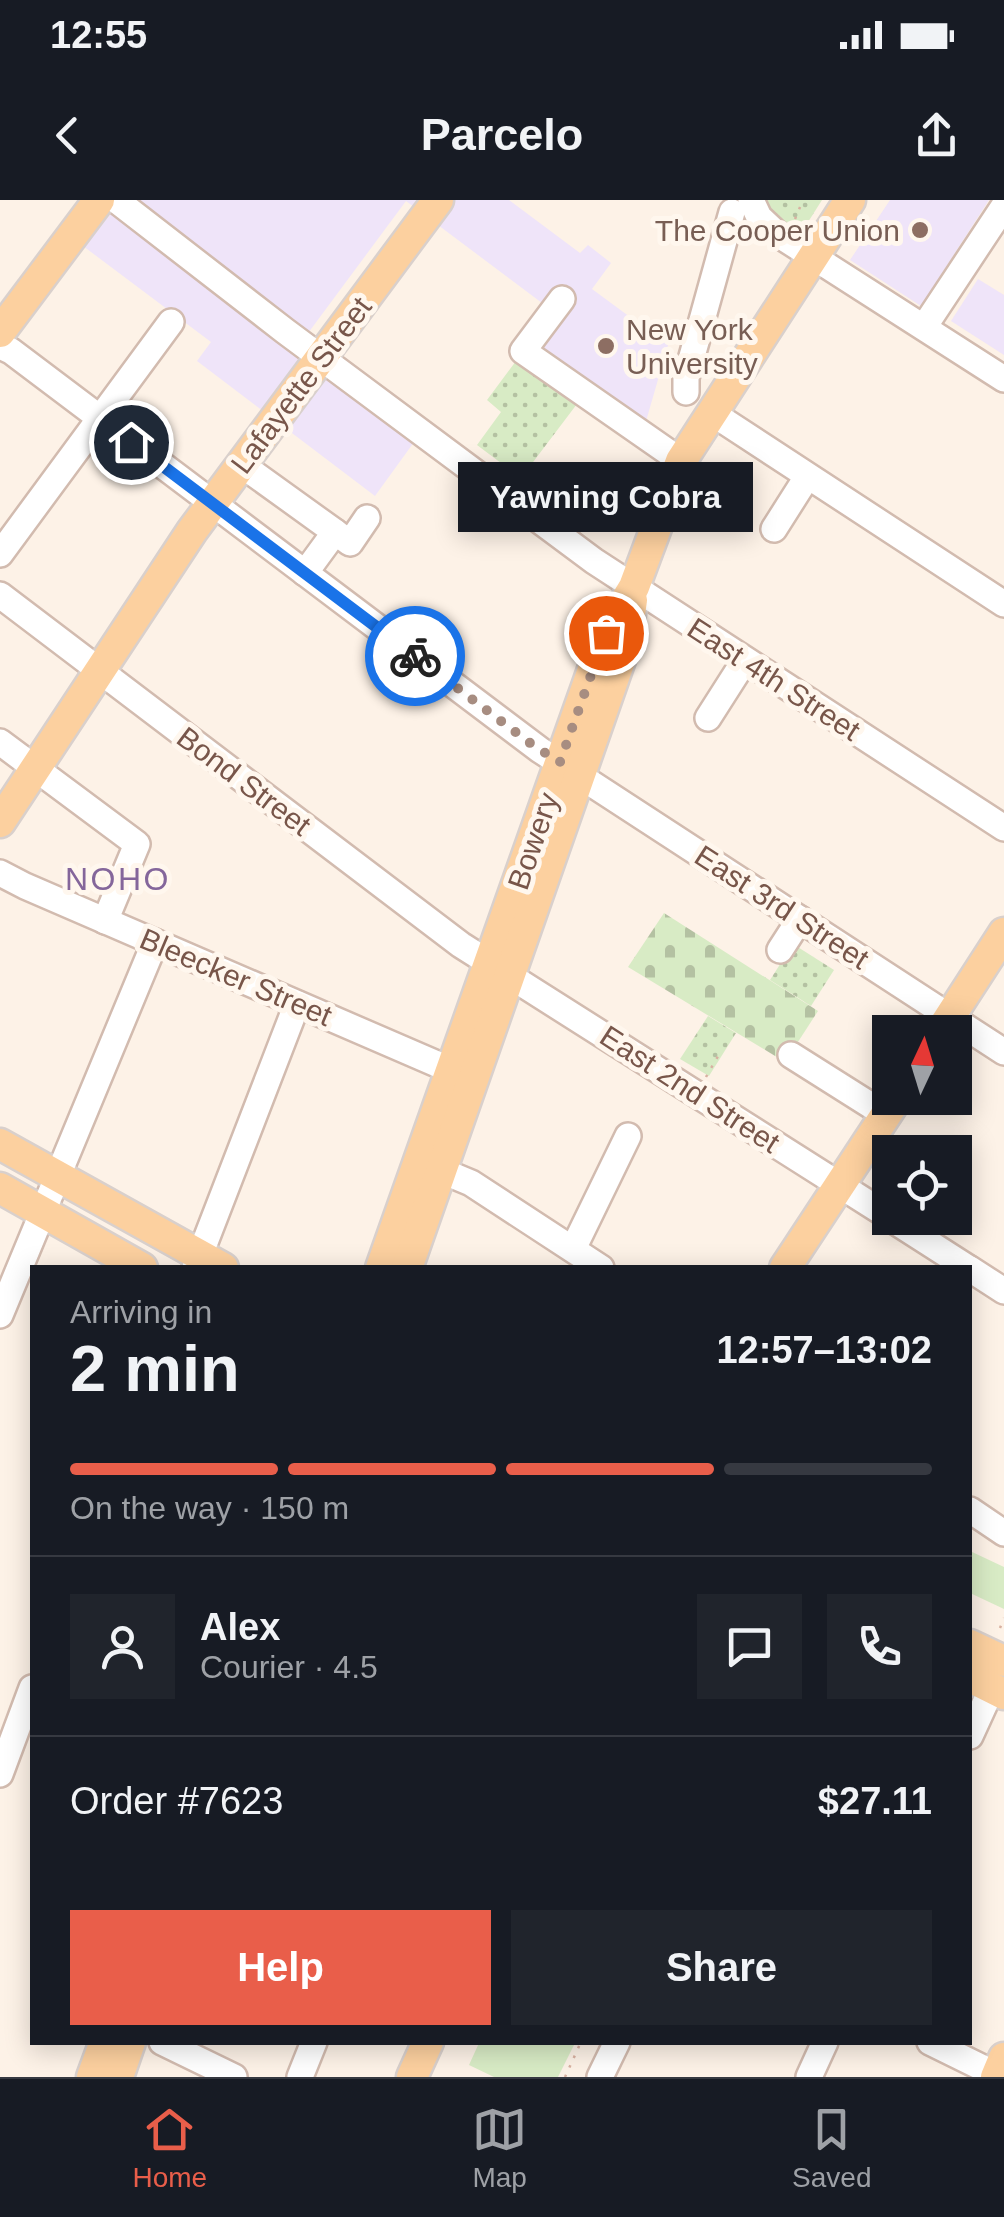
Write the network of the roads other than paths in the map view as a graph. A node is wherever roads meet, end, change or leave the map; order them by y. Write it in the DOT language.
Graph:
graph roads {
  1 [pos="99,200"];
  2 [pos="116,200"];
  3 [pos="438,200"];
  4 [pos="850,200"];
  5 [pos="742,206"];
  6 [pos="1004,206"];
  7 [pos="814,256"];
  8 [pos="562,299"];
  9 [pos="172,322"];
  10 [pos="924,327"];
  11 [pos="0,332"];
  12 [pos="0,346"];
  13 [pos="322,358"];
  14 [pos="1004,379"];
  15 [pos="686,392"];
  16 [pos="712,413"];
  17 [pos="102,420"];
  18 [pos="680,461"];
  19 [pos="242,464"];
  20 [pos="807,477"];
  21 [pos="213,503"];
  22 [pos="368,518"];
  23 [pos="774,529"];
  24 [pos="335,532"];
  25 [pos="0,554"];
  26 [pos="306,573"];
  27 [pos="634,588"];
  28 [pos="0,596"];
  29 [pos="1004,604"];
  30 [pos="746,660"];
  31 [pos="99,670"];
  32 [pos="708,718"];
  33 [pos="0,742"];
  34 [pos="570,768"];
  35 [pos="35,769"];
  36 [pos="0,822"];
  37 [pos="1004,828"];
  38 [pos="4,885"];
  39 [pos="800,918"];
  40 [pos="105,921"];
  41 [pos="1004,934"];
  42 [pos="155,942"];
  43 [pos="780,950"];
  44 [pos="500,968"];
  45 [pos="297,1004"];
  46 [pos="931,1015"];
  47 [pos="951,1015"];
  48 [pos="972,1037"];
  49 [pos="1004,1052"];
  50 [pos="791,1055"];
  51 [pos="462,1075"];
  52 [pos="872,1096"];
  53 [pos="886,1115"];
  54 [pos="628,1136"];
  55 [pos="0,1144"];
  56 [pos="430,1165"];
  57 [pos="58,1176"];
  58 [pos="840,1186"];
  59 [pos="0,1188"];
  60 [pos="872,1206"];
  61 [pos="43,1212"];
  62 [pos="918,1235"];
  63 [pos="573,1250"];
  64 [pos="206,1263"];
  65 [pos="137,1265"];
  66 [pos="382,1265"];
  67 [pos="408,1265"];
  68 [pos="596,1265"];
  69 [pos="787,1265"];
  70 [pos="964,1265"];
  71 [pos="972,1270"];
  72 [pos="1004,1291"];
  73 [pos="0,1315"];
  74 [pos="972,1511"];
  75 [pos="1004,1532"];
  76 [pos="972,1648"];
  77 [pos="993,1680"];
  78 [pos="30,1693"];
  79 [pos="17,1725"];
  80 [pos="972,1731"];
  81 [pos="0,1774"];
  82 [pos="104,2045"];
  83 [pos="129,2045"];
  84 [pos="168,2045"];
  85 [pos="313,2045"];
  86 [pos="427,2045"];
  87 [pos="616,2045"];
  88 [pos="824,2045"];
  89 [pos="937,2045"];
  90 [pos="999,2070"];
  91 [pos="92,2077"];
  92 [pos="118,2077"];
  93 [pos="234,2077"];
  94 [pos="300,2077"];
  95 [pos="412,2077"];
  96 [pos="600,2077"];
  97 [pos="809,2077"];
  1 -- 11 [label="main road"];
  2 -- 13 [label="street, East 4th Street"];
  3 -- 13 [label="main road, Lafayette Street"];
  4 -- 7 [label="main road, Bowery"];
  5 -- 7 [label="street"];
  5 -- 15 [label="street"];
  6 -- 10 [label="street"];
  7 -- 10 [label="street"];
  7 -- 16 [label="main road, Bowery"];
  8 -- 18 [label="street"];
  9 -- 17 [label="street"];
  10 -- 14 [label="street"];
  12 -- 17 [label="street, East 3rd Street"];
  13 -- 19 [label="main road, Lafayette Street"];
  13 -- 27 [label="street, East 4th Street"];
  16 -- 18 [label="main road, Bowery"];
  16 -- 20 [label="street"];
  17 -- 21 [label="street, East 3rd Street"];
  17 -- 25 [label="street"];
  18 -- 27 [label="main road, Bowery"];
  19 -- 21 [label="main road, Lafayette Street"];
  19 -- 24 [label="street"];
  20 -- 23 [label="street"];
  20 -- 29 [label="street"];
  21 -- 26 [label="street, East 3rd Street"];
  21 -- 31 [label="main road, Lafayette Street"];
  22 -- 24 [label="street"];
  24 -- 26 [label="street"];
  26 -- 34 [label="street, East 3rd Street"];
  27 -- 30 [label="street, East 4th Street"];
  27 -- 34 [label="main road, Bowery"];
  28 -- 31 [label="street, Bond Street"];
  30 -- 32 [label="street"];
  30 -- 37 [label="street, East 4th Street"];
  31 -- 35 [label="main road, Lafayette Street"];
  31 -- 44 [label="street, Bond Street"];
  33 -- 35 [label="street"];
  34 -- 39 [label="street, East 3rd Street"];
  34 -- 44 [label="main road, Bowery"];
  35 -- 36 [label="main road, Lafayette Street"];
  35 -- 40 [label="street"];
  38 -- 40 [label="street, Bleecker Street"];
  39 -- 43 [label="street"];
  39 -- 46 [label="street, East 3rd Street"];
  40 -- 42 [label="street, Bleecker Street"];
  41 -- 47 [label="main road"];
  42 -- 45 [label="street, Bleecker Street"];
  42 -- 57 [label="street"];
  44 -- 51 [label="main road, Bowery"];
  44 -- 58 [label="street, East 2nd Street"];
  45 -- 51 [label="street, Bleecker Street"];
  45 -- 64 [label="street"];
  48 -- 49 [label="street, East 3rd Street"];
  50 -- 52 [label="street"];
  51 -- 56 [label="main road, Bowery"];
  53 -- 58 [label="main road"];
  54 -- 63 [label="street"];
  55 -- 57 [label="main road"];
  56 -- 63 [label="street"];
  56 -- 66 [label="main road, Bowery"];
  56 -- 67 [label="main road, Bowery"];
  57 -- 61 [label="street"];
  57 -- 64 [label="main road"];
  58 -- 60 [label="street, East 2nd Street"];
  58 -- 69 [label="main road"];
  59 -- 61 [label="main road"];
  61 -- 65 [label="main road"];
  61 -- 73 [label="street"];
  62 -- 70 [label="street, East 2nd Street"];
  63 -- 68 [label="street"];
  71 -- 72 [label="street, East 2nd Street"];
  74 -- 75 [label="street"];
  76 -- 77 [label="main road"];
  77 -- 80 [label="street"];
  78 -- 79 [label="street"];
  79 -- 81 [label="street"];
  82 -- 91 [label="main road"];
  83 -- 92 [label="main road"];
  84 -- 93 [label="street"];
  85 -- 94 [label="street"];
  86 -- 95 [label="main road"];
  87 -- 96 [label="street"];
  88 -- 97 [label="street"];
  89 -- 90 [label="street"];
}
